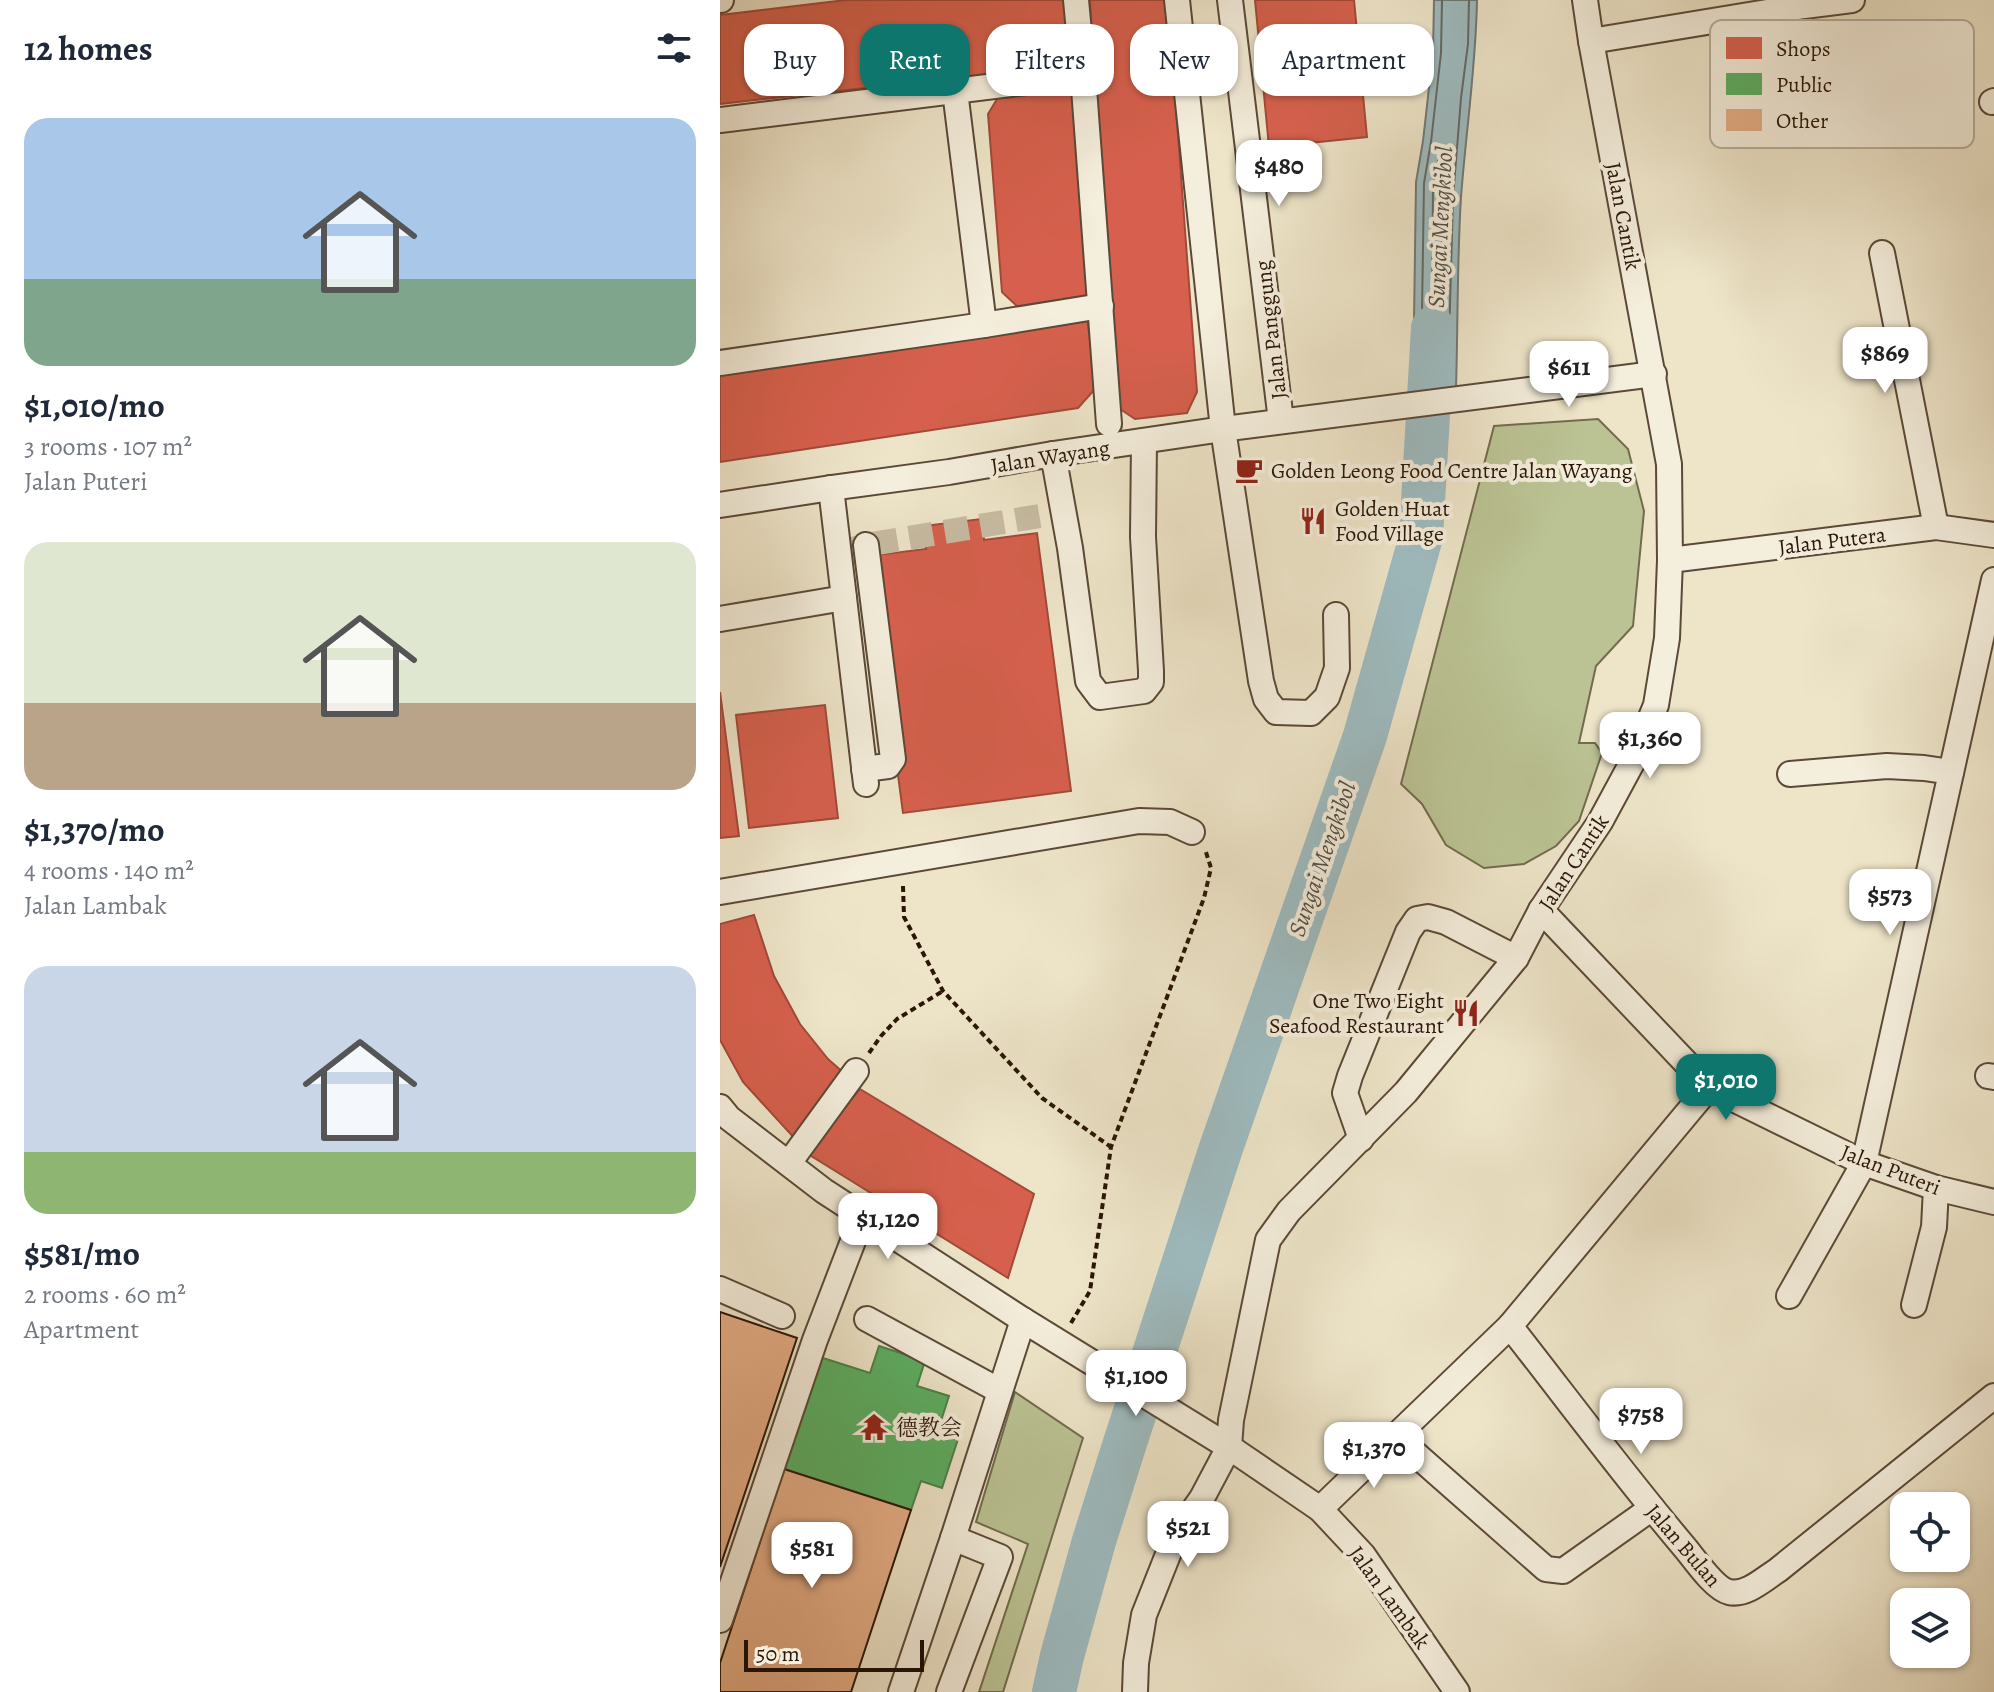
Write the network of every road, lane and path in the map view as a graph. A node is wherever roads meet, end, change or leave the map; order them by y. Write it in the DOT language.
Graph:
graph roads {
  1 [pos="1076,0"];
  2 [pos="1177,0"];
  3 [pos="1230,0"];
  4 [pos="1585,0"];
  5 [pos="1852,0"];
  6 [pos="1719,20"];
  7 [pos="1710,21"];
  8 [pos="1078,24"];
  9 [pos="1591,41"];
  10 [pos="914,96"];
  11 [pos="956,96"];
  12 [pos="1085,96"];
  13 [pos="720,120"];
  14 [pos="1882,253"];
  15 [pos="1101,306"];
  16 [pos="984,325"];
  17 [pos="720,363"];
  18 [pos="1654,374"];
  19 [pos="1281,421"];
  20 [pos="1109,424"];
  21 [pos="1223,429"];
  22 [pos="1144,441"];
  23 [pos="1053,454"];
  24 [pos="831,488"];
  25 [pos="720,505"];
  26 [pos="1936,527"];
  27 [pos="1994,535"];
  28 [pos="866,545"];
  29 [pos="1670,560"];
  30 [pos="1994,580"];
  31 [pos="844,598"];
  32 [pos="1336,615"];
  33 [pos="720,619"];
  34 [pos="1951,772"];
  35 [pos="1790,774"];
  36 [pos="1192,832"];
  37 [pos="902,862"];
  38 [pos="720,892"];
  39 [pos="1541,910"];
  40 [pos="1516,958"];
  41 [pos="943,991"];
  42 [pos="856,1071"];
  43 [pos="1709,1087"];
  44 [pos="723,1119"];
  45 [pos="1361,1139"];
  46 [pos="1111,1147"];
  47 [pos="789,1163"];
  48 [pos="1864,1163"];
  49 [pos="1936,1188"];
  50 [pos="1994,1202"];
  51 [pos="863,1215"];
  52 [pos="720,1289"];
  53 [pos="1789,1296"];
  54 [pos="1914,1305"];
  55 [pos="782,1316"];
  56 [pos="867,1319"];
  57 [pos="1023,1320"];
  58 [pos="1510,1326"];
  59 [pos="1060,1342"];
  60 [pos="1000,1391"];
  61 [pos="1994,1396"];
  62 [pos="1395,1436"];
  63 [pos="1229,1447"];
  64 [pos="1652,1508"];
  65 [pos="1320,1509"];
  66 [pos="953,1538"];
  67 [pos="720,1620"];
  68 [pos="901,1692"];
  69 [pos="949,1692"];
  70 [pos="1135,1692"];
  71 [pos="1457,1692"];
  1 -- 8 [label="street"];
  2 -- 21 [label="street"];
  3 -- 19 [label="street, Jalan Panggung"];
  4 -- 9 [label="street, Jalan Cantik"];
  5 -- 6 [label="street"];
  7 -- 9 [label="street"];
  9 -- 18 [label="street, Jalan Cantik"];
  10 -- 13 [label="street"];
  11 -- 16 [label="street"];
  12 -- 15 [label="street"];
  14 -- 26 [label="street"];
  15 -- 16 [label="street"];
  15 -- 20 [label="street"];
  16 -- 17 [label="street"];
  18 -- 19 [label="street, Jalan Wayang"];
  18 -- 29 [label="street, Jalan Cantik"];
  19 -- 21 [label="street, Jalan Wayang"];
  21 -- 22 [label="street, Jalan Wayang"];
  21 -- 32 [label="street"];
  22 -- 23 [label="street, Jalan Wayang"];
  22 -- 23 [label="street"];
  23 -- 24 [label="street, Jalan Wayang"];
  24 -- 25 [label="street, Jalan Wayang"];
  24 -- 31 [label="street"];
  26 -- 27 [label="street, Jalan Putera"];
  26 -- 29 [label="street, Jalan Putera"];
  28 -- 31 [label="street"];
  29 -- 39 [label="street, Jalan Cantik"];
  30 -- 34 [label="street"];
  31 -- 33 [label="street"];
  34 -- 35 [label="street"];
  34 -- 48 [label="street"];
  36 -- 37 [label="street"];
  36 -- 46 [label="path"];
  37 -- 38 [label="street"];
  37 -- 41 [label="path"];
  39 -- 40 [label="street, Jalan Cantik"];
  39 -- 43 [label="street, Jalan Puteri"];
  40 -- 45 [label="street, Jalan Cantik"];
  40 -- 45 [label="street"];
  41 -- 42 [label="path"];
  41 -- 46 [label="path"];
  42 -- 47 [label="street"];
  43 -- 48 [label="street, Jalan Puteri"];
  43 -- 58 [label="street"];
  44 -- 47 [label="street, Jalan Lambak"];
  45 -- 63 [label="street, Jalan Cantik"];
  46 -- 59 [label="path"];
  47 -- 51 [label="street, Jalan Lambak"];
  48 -- 49 [label="street, Jalan Puteri"];
  48 -- 53 [label="street"];
  49 -- 50 [label="street, Jalan Puteri"];
  49 -- 54 [label="street"];
  51 -- 57 [label="street, Jalan Lambak"];
  51 -- 67 [label="street"];
  52 -- 55 [label="street"];
  56 -- 60 [label="street"];
  57 -- 59 [label="street, Jalan Lambak"];
  57 -- 60 [label="street"];
  58 -- 62 [label="street"];
  58 -- 64 [label="street, Jalan Bulan"];
  59 -- 63 [label="street, Jalan Lambak"];
  60 -- 66 [label="street"];
  61 -- 64 [label="street, Jalan Bulan"];
  62 -- 64 [label="street"];
  62 -- 65 [label="street"];
  63 -- 65 [label="street, Jalan Lambak"];
  63 -- 70 [label="street"];
  65 -- 71 [label="street, Jalan Lambak"];
  66 -- 68 [label="street"];
  66 -- 69 [label="street"];
}
